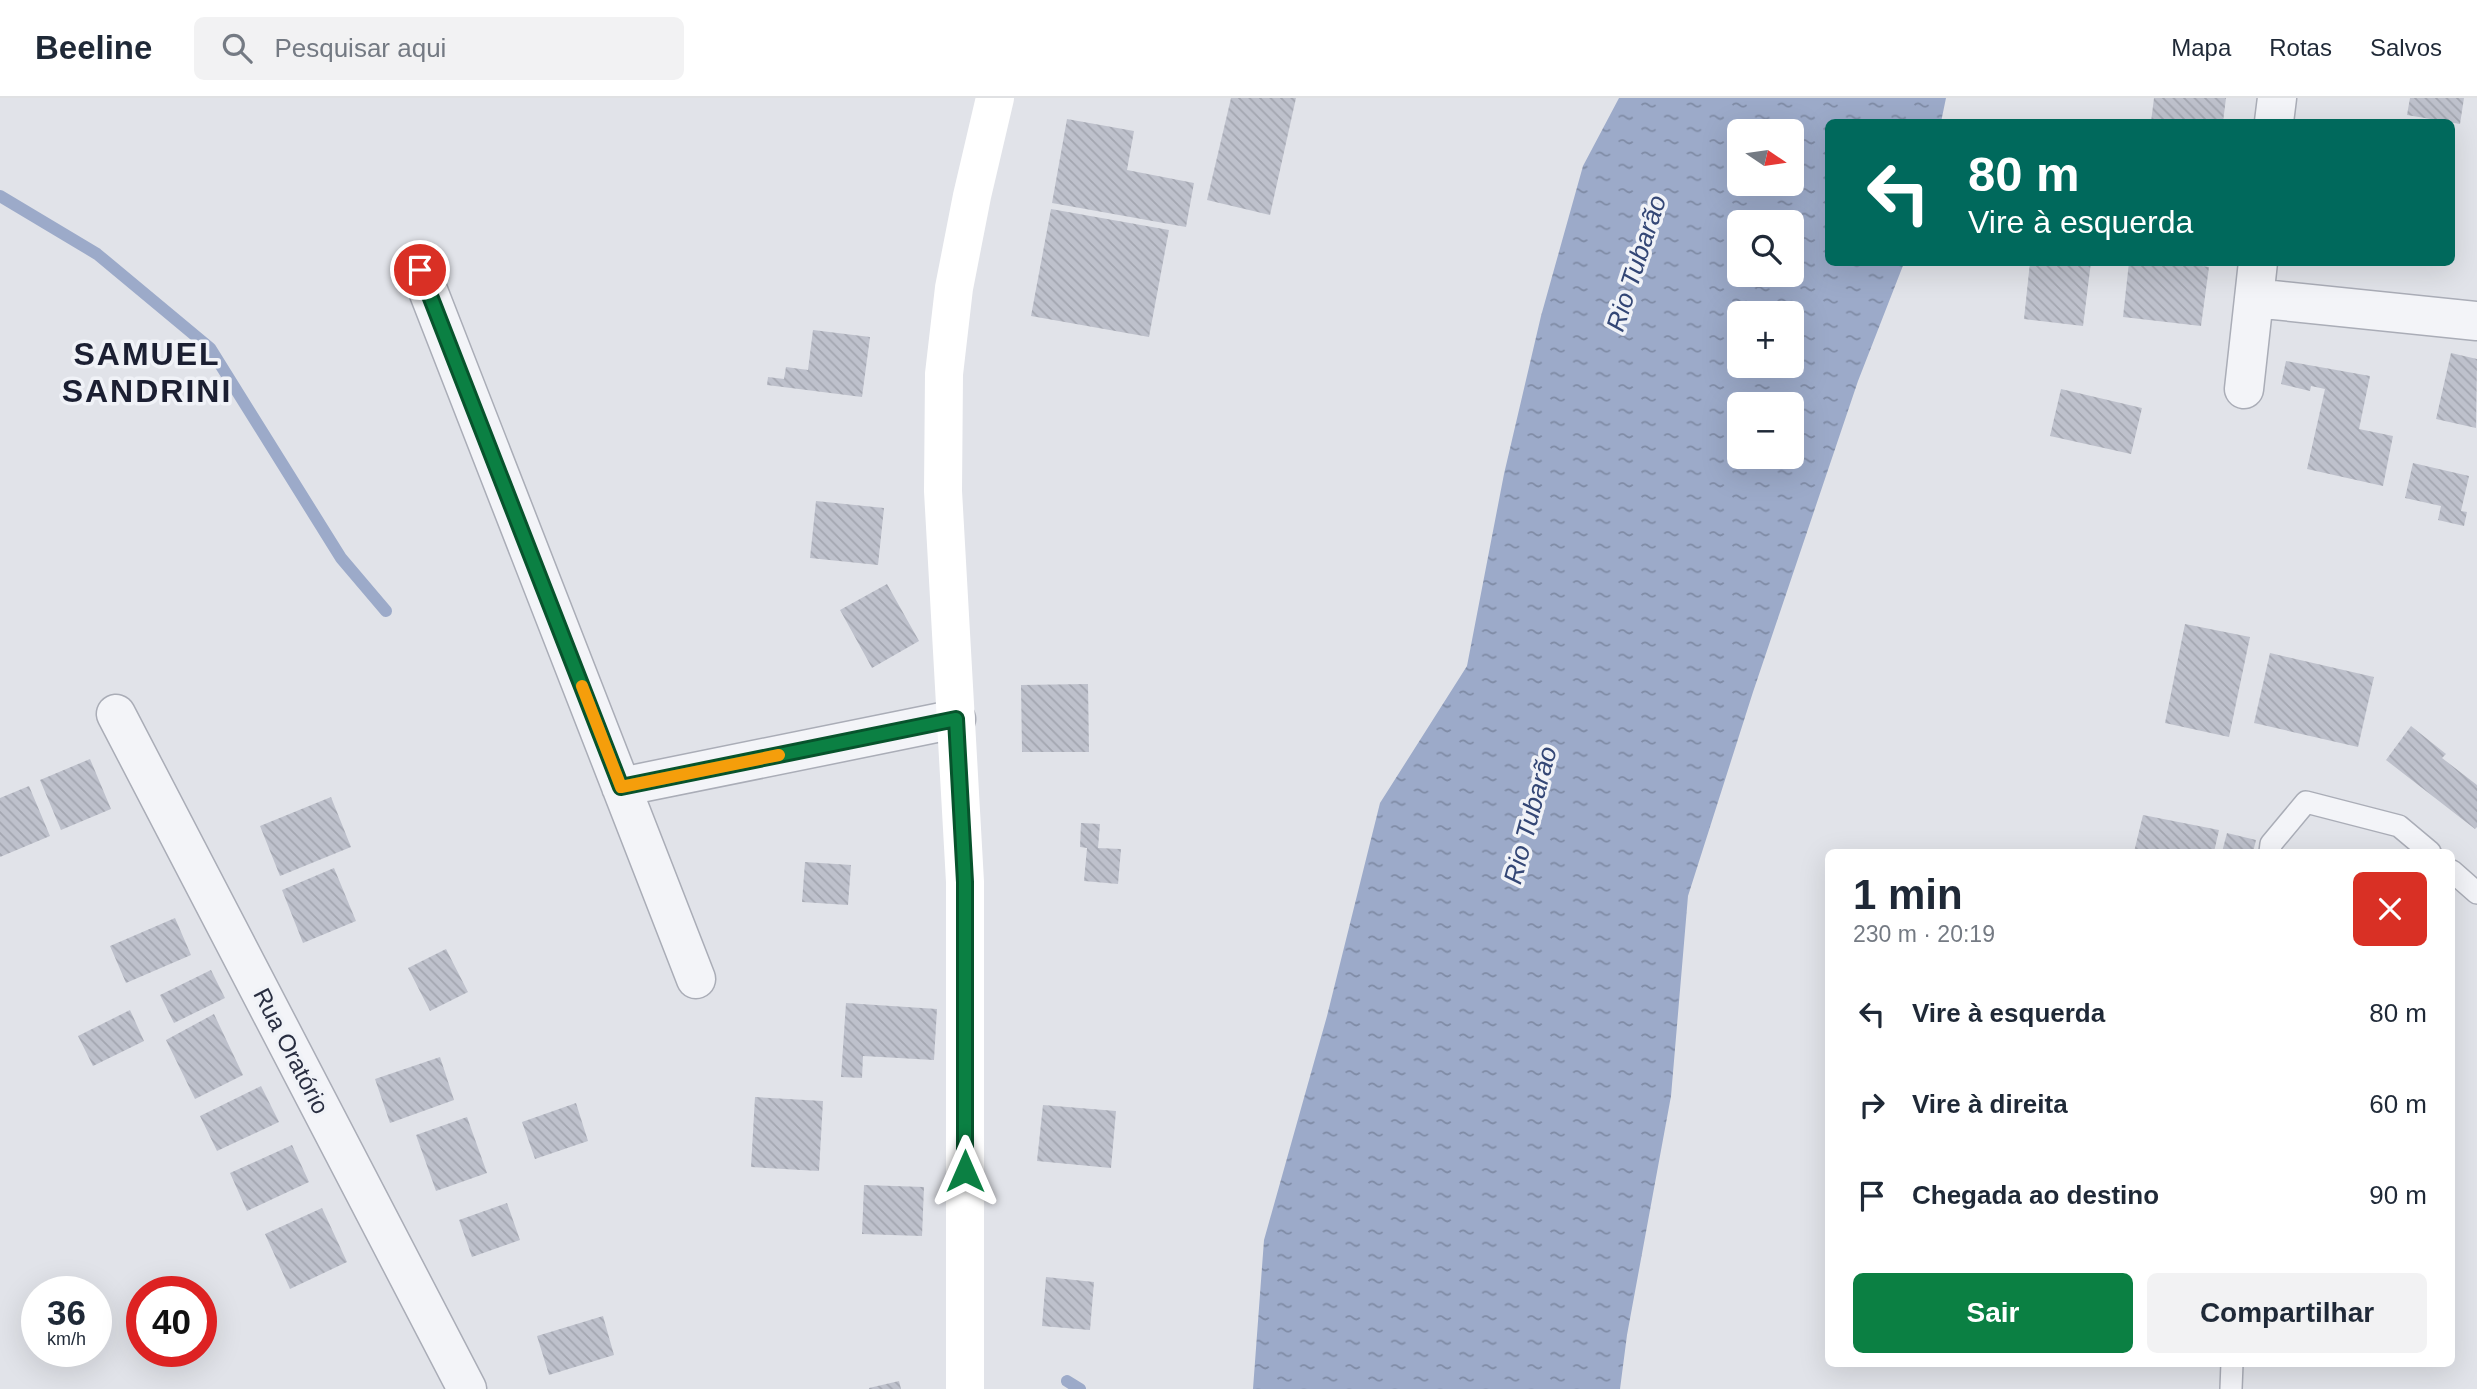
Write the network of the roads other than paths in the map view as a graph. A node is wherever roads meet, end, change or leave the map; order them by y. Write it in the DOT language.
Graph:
graph roads {
  1 [pos="995,98"];
  2 [pos="2277,98"];
  3 [pos="2274,119"];
  4 [pos="420,270"];
  5 [pos="2256,280"];
  6 [pos="2477,321"];
  7 [pos="2244,389"];
  8 [pos="116,714"];
  9 [pos="956,719"];
  10 [pos="621,787"];
  11 [pos="2270,849"];
  12 [pos="2427,849"];
  13 [pos="2455,874"];
  14 [pos="2477,893"];
  15 [pos="696,979"];
  16 [pos="2232,1367"];
  17 [pos="467,1389"];
  18 [pos="965,1389"];
  19 [pos="2231,1389"];
  1 -- 9 [label="street"];
  2 -- 3 [label="street"];
  4 -- 10 [label="street"];
  5 -- 6 [label="street"];
  5 -- 7 [label="street"];
  8 -- 17 [label="street, Rua Oratório"];
  9 -- 10 [label="street"];
  9 -- 18 [label="street"];
  10 -- 15 [label="street"];
  11 -- 12 [label="lane"];
  13 -- 14 [label="lane"];
  16 -- 19 [label="lane"];
}
